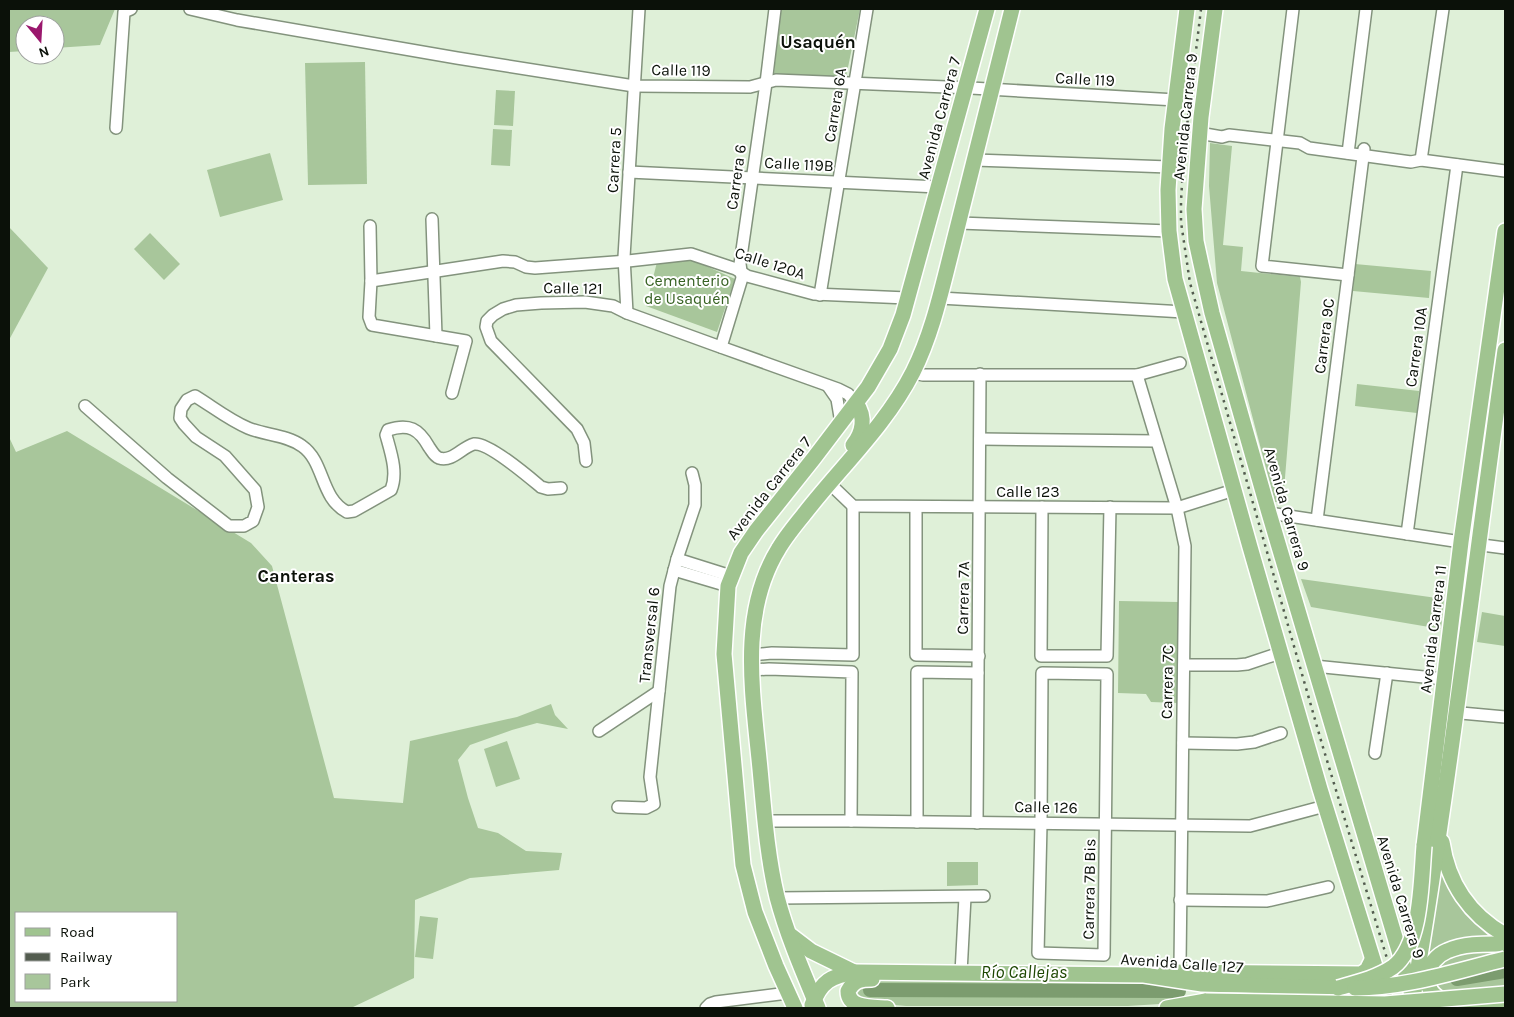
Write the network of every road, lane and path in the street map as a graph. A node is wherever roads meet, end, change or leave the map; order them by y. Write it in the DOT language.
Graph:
graph roads {
  1 [pos="130,9"];
  2 [pos="190,9"];
  3 [pos="639,9"];
  4 [pos="775,9"];
  5 [pos="867,9"];
  6 [pos="987,9"];
  7 [pos="1012,9"];
  8 [pos="1187,9"];
  9 [pos="1215,9"];
  10 [pos="1293,9"];
  11 [pos="1366,9"];
  12 [pos="1443,9"];
  13 [pos="766,83"];
  14 [pos="854,83"];
  15 [pos="634,86"];
  16 [pos="964,88"];
  17 [pos="992,90"];
  18 [pos="1176,100"];
  19 [pos="116,128"];
  20 [pos="1200,131"];
  21 [pos="1277,140"];
  22 [pos="1348,150"];
  23 [pos="1364,152"];
  24 [pos="975,160"];
  25 [pos="1421,160"];
  26 [pos="1458,165"];
  27 [pos="1169,167"];
  28 [pos="1505,171"];
  29 [pos="629,172"];
  30 [pos="753,178"];
  31 [pos="838,182"];
  32 [pos="938,186"];
  33 [pos="432,218"];
  34 [pos="960,223"];
  35 [pos="370,226"];
  36 [pos="1505,231"];
  37 [pos="1169,232"];
  38 [pos="624,261"];
  39 [pos="434,271"];
  40 [pos="741,272"];
  41 [pos="1348,275"];
  42 [pos="371,281"];
  43 [pos="820,295"];
  44 [pos="907,298"];
  45 [pos="940,298"];
  46 [pos="1184,312"];
  47 [pos="627,313"];
  48 [pos="436,336"];
  49 [pos="721,347"];
  50 [pos="1505,350"];
  51 [pos="1180,363"];
  52 [pos="912,373"];
  53 [pos="980,374"];
  54 [pos="1137,375"];
  55 [pos="1503,380"];
  56 [pos="828,386"];
  57 [pos="452,393"];
  58 [pos="856,403"];
  59 [pos="84,406"];
  60 [pos="841,424"];
  61 [pos="980,439"];
  62 [pos="1156,441"];
  63 [pos="586,461"];
  64 [pos="692,473"];
  65 [pos="829,483"];
  66 [pos="561,488"];
  67 [pos="1234,490"];
  68 [pos="814,502"];
  69 [pos="853,506"];
  70 [pos="916,507"];
  71 [pos="980,507"];
  72 [pos="1042,507"];
  73 [pos="1110,507"];
  74 [pos="1176,508"];
  75 [pos="1269,513"];
  76 [pos="1317,520"];
  77 [pos="1407,534"];
  78 [pos="1460,542"];
  79 [pos="1479,544"];
  80 [pos="1505,548"];
  81 [pos="675,565"];
  82 [pos="729,581"];
  83 [pos="1280,653"];
  84 [pos="752,655"];
  85 [pos="979,656"];
  86 [pos="1184,665"];
  87 [pos="1314,666"];
  88 [pos="751,670"];
  89 [pos="978,673"];
  90 [pos="1386,673"];
  91 [pos="1444,679"];
  92 [pos="659,691"];
  93 [pos="1458,712"];
  94 [pos="1505,718"];
  95 [pos="599,731"];
  96 [pos="1281,733"];
  97 [pos="1183,744"];
  98 [pos="1375,753"];
  99 [pos="618,806"];
  100 [pos="1325,806"];
  101 [pos="851,821"];
  102 [pos="765,822"];
  103 [pos="917,822"];
  104 [pos="977,823"];
  105 [pos="1041,824"];
  106 [pos="1106,824"];
  107 [pos="1182,824"];
  108 [pos="1440,828"];
  109 [pos="1328,887"];
  110 [pos="984,896"];
  111 [pos="965,897"];
  112 [pos="777,898"];
  113 [pos="1180,900"];
  114 [pos="789,934"];
  115 [pos="1505,935"];
  116 [pos="1505,944"];
  117 [pos="1372,958"];
  118 [pos="1505,959"];
  119 [pos="1181,971"];
  120 [pos="856,972"];
  121 [pos="943,973"];
  122 [pos="962,973"];
  123 [pos="1144,974"];
  124 [pos="1202,984"];
  125 [pos="1338,988"];
  126 [pos="1505,994"];
  127 [pos="792,1001"];
  128 [pos="1415,1003"];
  129 [pos="708,1006"];
  130 [pos="813,1006"];
  131 [pos="1478,1006"];
  132 [pos="1505,1006"];
  133 [pos="887,1008"];
  134 [pos="1167,1008"];
  135 [pos="1388,1008"];
  136 [pos="1458,1008"];
  1 -- 19 [label="street"];
  2 -- 15 [label="street, Calle 119"];
  3 -- 15 [label="street, Carrera 5"];
  4 -- 13 [label="street, Carrera 6"];
  5 -- 14 [label="street, Carrera 6A"];
  6 -- 16 [label="main road, Avenida Carrera 7"];
  7 -- 17 [label="main road"];
  8 -- 18 [label="main road, Avenida Carrera 9"];
  9 -- 20 [label="main road, Avenida Carrera 9"];
  10 -- 21 [label="street"];
  11 -- 22 [label="street"];
  12 -- 25 [label="street"];
  13 -- 14 [label="street, Calle 119"];
  13 -- 15 [label="street, Calle 119"];
  13 -- 30 [label="street, Carrera 6"];
  14 -- 16 [label="street, Calle 119"];
  14 -- 31 [label="street, Carrera 6A"];
  15 -- 29 [label="street, Carrera 5"];
  16 -- 17 [label="street, Calle 119"];
  16 -- 32 [label="main road, Avenida Carrera 7"];
  17 -- 18 [label="street, Calle 119"];
  17 -- 24 [label="main road"];
  18 -- 27 [label="main road, Avenida Carrera 9"];
  20 -- 21 [label="street"];
  20 -- 75 [label="main road, Avenida Carrera 9"];
  21 -- 22 [label="street"];
  21 -- 41 [label="street"];
  22 -- 23 [label="street"];
  23 -- 25 [label="street"];
  23 -- 41 [label="street, Carrera 9C"];
  24 -- 27 [label="street"];
  24 -- 34 [label="main road"];
  25 -- 26 [label="street"];
  26 -- 28 [label="street"];
  26 -- 77 [label="street, Carrera 10A"];
  27 -- 37 [label="main road, Avenida Carrera 9"];
  29 -- 30 [label="street, Calle 119B"];
  29 -- 38 [label="street, Carrera 5"];
  30 -- 31 [label="street, Calle 119B"];
  30 -- 40 [label="street, Carrera 6"];
  31 -- 32 [label="street, Calle 119B"];
  31 -- 43 [label="street, Carrera 6A"];
  32 -- 44 [label="main road, Avenida Carrera 7"];
  33 -- 39 [label="street"];
  34 -- 37 [label="street"];
  34 -- 45 [label="main road"];
  35 -- 42 [label="street"];
  36 -- 78 [label="main road, Avenida Carrera 11"];
  37 -- 46 [label="main road, Avenida Carrera 9"];
  38 -- 39 [label="street, Calle 120A"];
  38 -- 40 [label="street, Calle 120A"];
  38 -- 47 [label="street, Carrera 5"];
  39 -- 42 [label="street, Calle 120A"];
  39 -- 48 [label="street"];
  40 -- 43 [label="street, Calle 120A"];
  40 -- 49 [label="street, Carrera 6"];
  41 -- 76 [label="street, Carrera 9C"];
  42 -- 48 [label="street"];
  43 -- 44 [label="street, Calle 120A"];
  44 -- 58 [label="main road, Avenida Carrera 7"];
  45 -- 46 [label="street"];
  45 -- 52 [label="main road"];
  46 -- 67 [label="main road, Avenida Carrera 9"];
  47 -- 49 [label="street, Calle 121"];
  47 -- 63 [label="street, Calle 121"];
  48 -- 57 [label="street"];
  49 -- 56 [label="street, Calle 121"];
  50 -- 55 [label="main road, Avenida Carrera 11"];
  51 -- 54 [label="street"];
  52 -- 53 [label="street"];
  52 -- 65 [label="main road"];
  53 -- 54 [label="street"];
  53 -- 61 [label="street, Carrera 7A"];
  54 -- 62 [label="street, Carrera 7C"];
  55 -- 79 [label="main road, Avenida Carrera 11"];
  56 -- 58 [label="street, Calle 121"];
  56 -- 60 [label="street"];
  58 -- 60 [label="main road, Avenida Carrera 7"];
  58 -- 68 [label="main road"];
  59 -- 66 [label="street"];
  60 -- 82 [label="main road, Avenida Carrera 7"];
  61 -- 62 [label="street"];
  61 -- 71 [label="street, Carrera 7A"];
  62 -- 74 [label="street, Carrera 7C"];
  64 -- 81 [label="street, Transversal 6"];
  65 -- 68 [label="main road"];
  65 -- 69 [label="street"];
  67 -- 74 [label="street, Calle 123"];
  67 -- 83 [label="main road, Avenida Carrera 9"];
  68 -- 84 [label="main road"];
  69 -- 70 [label="street, Calle 123"];
  69 -- 84 [label="street"];
  70 -- 71 [label="street, Calle 123"];
  70 -- 85 [label="street"];
  71 -- 72 [label="street, Calle 123"];
  71 -- 85 [label="street, Carrera 7A"];
  72 -- 73 [label="street, Calle 123"];
  72 -- 73 [label="street"];
  73 -- 74 [label="street, Calle 123"];
  74 -- 86 [label="street, Carrera 7C"];
  75 -- 76 [label="street"];
  75 -- 87 [label="main road, Avenida Carrera 9"];
  76 -- 77 [label="street"];
  77 -- 78 [label="street"];
  78 -- 91 [label="main road, Avenida Carrera 11"];
  79 -- 80 [label="street"];
  79 -- 93 [label="main road, Avenida Carrera 11"];
  81 -- 82 [label="street"];
  81 -- 92 [label="street, Transversal 6"];
  82 -- 127 [label="main road, Avenida Carrera 7"];
  83 -- 86 [label="street"];
  83 -- 100 [label="main road, Avenida Carrera 9"];
  84 -- 88 [label="main road"];
  85 -- 89 [label="street, Carrera 7A"];
  86 -- 97 [label="street, Carrera 7C"];
  87 -- 90 [label="street"];
  87 -- 128 [label="main road, Avenida Carrera 9"];
  88 -- 101 [label="street"];
  88 -- 102 [label="main road"];
  89 -- 103 [label="street"];
  89 -- 104 [label="street, Carrera 7A"];
  90 -- 91 [label="street"];
  90 -- 98 [label="street"];
  91 -- 125 [label="main road, Avenida Carrera 11, bridge"];
  92 -- 95 [label="street"];
  92 -- 99 [label="street, Transversal 6"];
  93 -- 94 [label="street"];
  93 -- 108 [label="main road, Avenida Carrera 11"];
  96 -- 97 [label="street"];
  97 -- 107 [label="street, Carrera 7C"];
  100 -- 107 [label="street, Calle 126"];
  100 -- 117 [label="main road, Avenida Carrera 9"];
  101 -- 102 [label="street, Calle 126"];
  101 -- 103 [label="street, Calle 126"];
  102 -- 112 [label="main road"];
  103 -- 104 [label="street, Calle 126"];
  104 -- 105 [label="street, Calle 126"];
  105 -- 106 [label="street, Calle 126"];
  105 -- 106 [label="street, Carrera 7B Bis"];
  105 -- 106 [label="street, Carrera 7B Bis"];
  106 -- 107 [label="street, Calle 126"];
  107 -- 113 [label="street, Carrera 7C"];
  108 -- 115 [label="main road"];
  108 -- 128 [label="main road, Avenida Carrera 11"];
  109 -- 113 [label="street"];
  110 -- 111 [label="street"];
  111 -- 112 [label="street"];
  111 -- 122 [label="street"];
  112 -- 114 [label="main road"];
  113 -- 119 [label="street, Carrera 7C"];
  114 -- 120 [label="main road"];
  114 -- 130 [label="main road"];
  116 -- 131 [label="main road"];
  117 -- 119 [label="main road"];
  117 -- 135 [label="main road, Avenida Carrera 9"];
  118 -- 125 [label="main road, Avenida Calle 127, bridge"];
  119 -- 123 [label="main road"];
  119 -- 124 [label="street"];
  120 -- 121 [label="main road, Avenida Calle 127"];
  120 -- 130 [label="main road, Avenida Calle 127"];
  121 -- 122 [label="main road, Avenida Calle 127"];
  121 -- 133 [label="main road"];
  122 -- 123 [label="main road, Avenida Calle 127"];
  123 -- 124 [label="main road, Avenida Calle 127"];
  124 -- 125 [label="main road, Avenida Calle 127"];
  126 -- 134 [label="main road, Avenida Calle 127, bridge"];
  127 -- 129 [label="street"];
  127 -- 130 [label="main road"];
  131 -- 132 [label="main road"];
  131 -- 136 [label="main road"];
}
